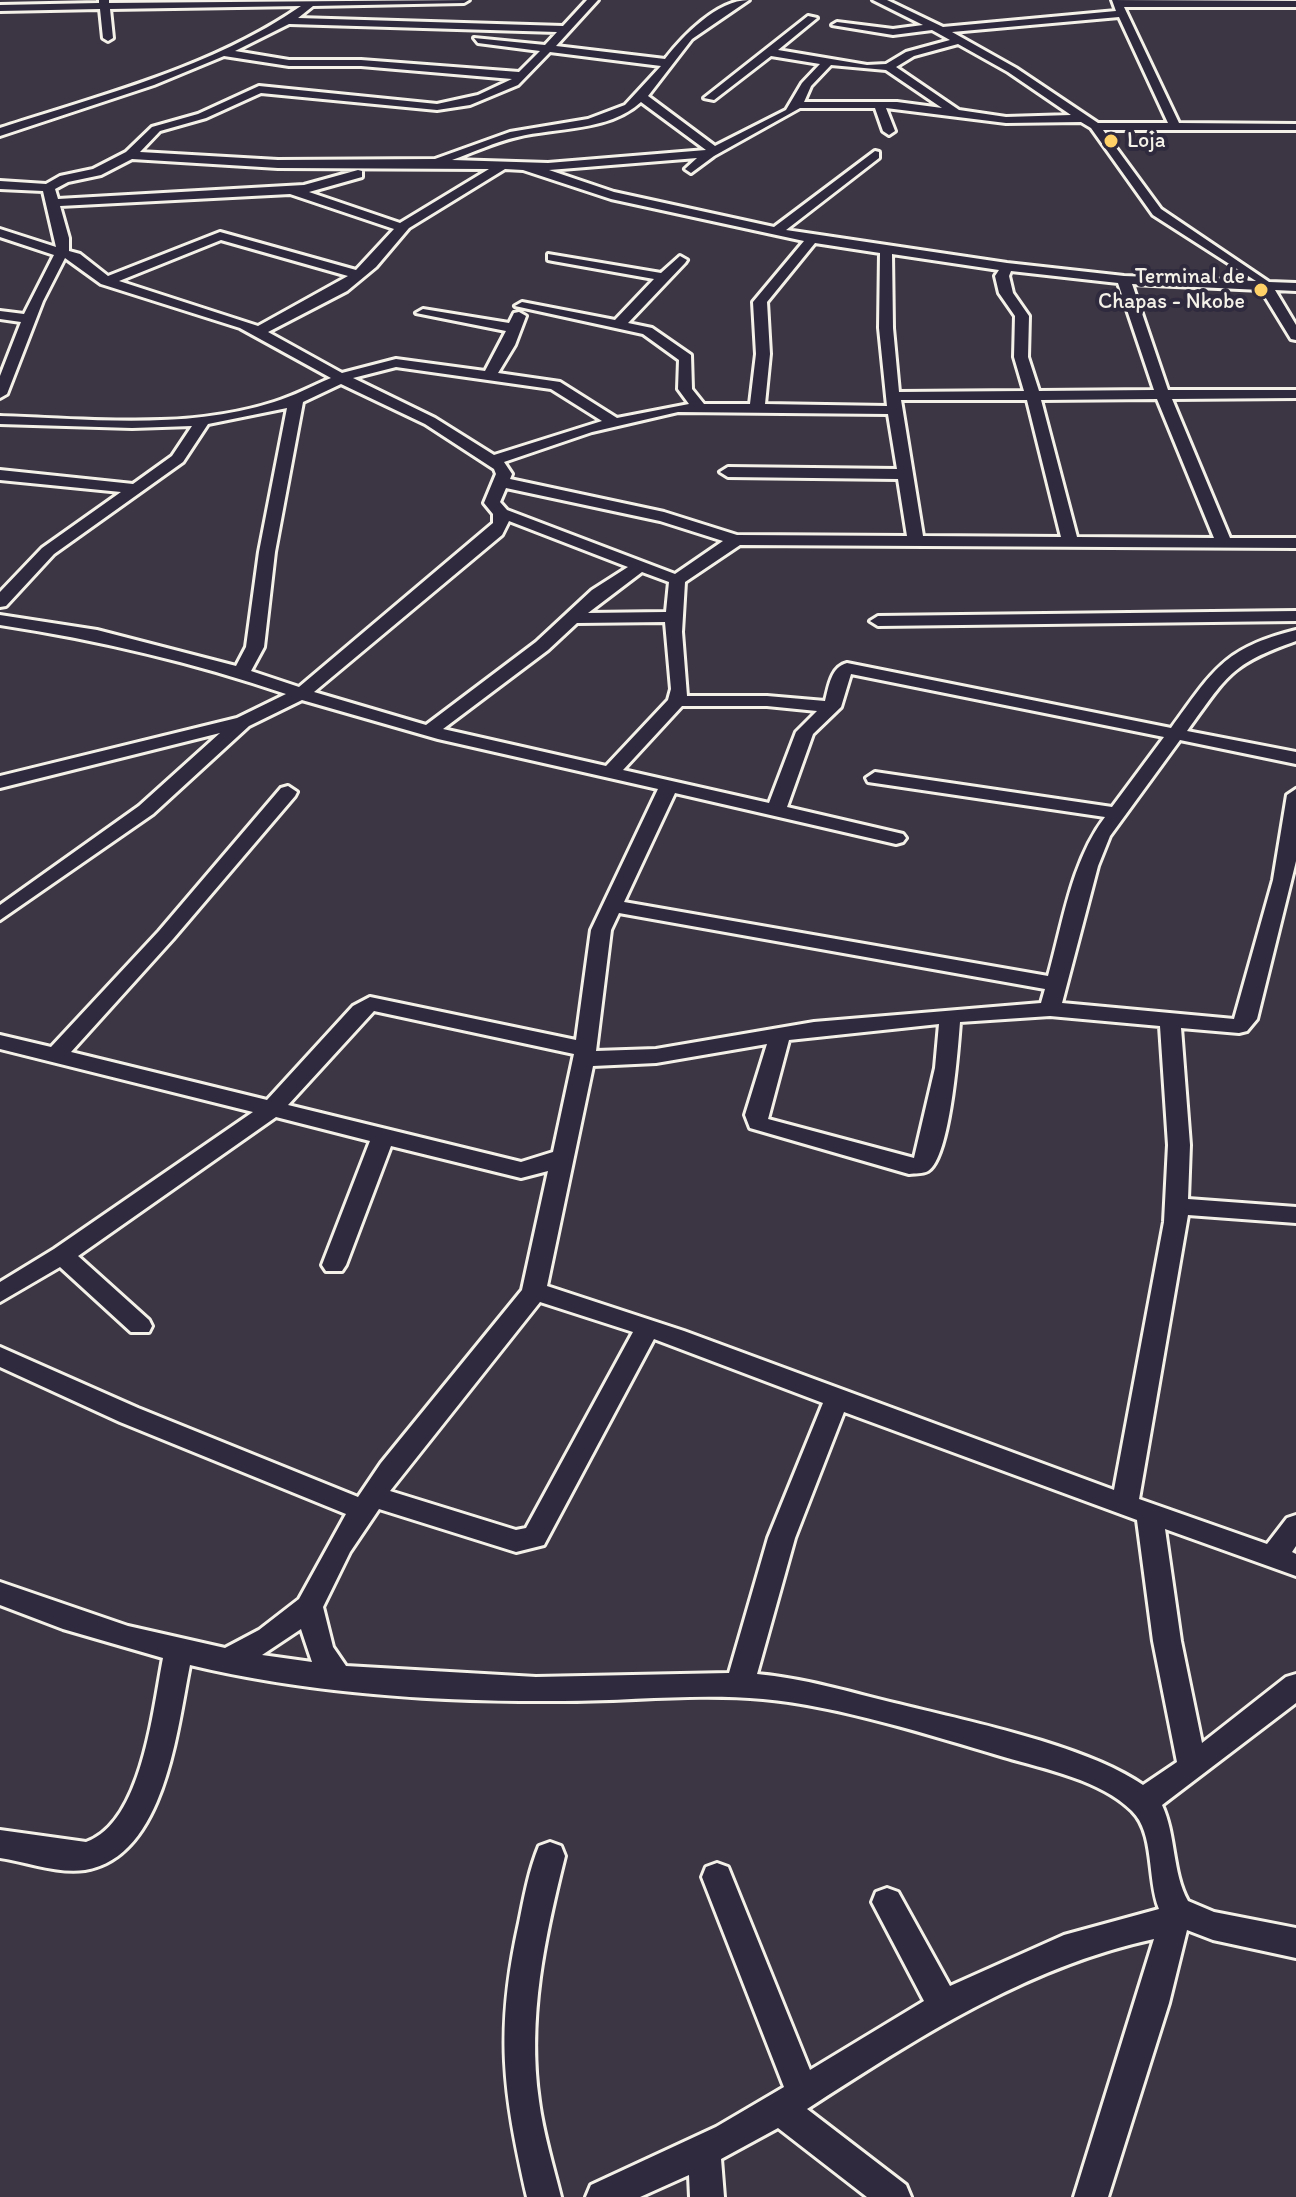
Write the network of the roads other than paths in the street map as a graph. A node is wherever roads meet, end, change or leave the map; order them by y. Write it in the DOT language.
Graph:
graph roads {
  1 [pos="349,0"];
  2 [pos="464,0"];
  3 [pos="593,0"];
  4 [pos="744,0"];
  5 [pos="878,0"];
  6 [pos="105,4"];
  7 [pos="1296,4"];
  8 [pos="331,5"];
  9 [pos="308,6"];
  10 [pos="1118,6"];
  11 [pos="0,8"];
  12 [pos="812,18"];
  13 [pos="290,21"];
  14 [pos="837,25"];
  15 [pos="939,28"];
  16 [pos="567,29"];
  17 [pos="404,36"];
  18 [pos="108,38"];
  19 [pos="960,40"];
  20 [pos="550,47"];
  21 [pos="222,52"];
  22 [pos="769,52"];
  23 [pos="829,61"];
  24 [pos="667,63"];
  25 [pos="888,67"];
  26 [pos="522,76"];
  27 [pos="641,97"];
  28 [pos="710,98"];
  29 [pos="797,105"];
  30 [pos="879,105"];
  31 [pos="958,114"];
  32 [pos="1090,122"];
  33 [pos="1,126"];
  34 [pos="1175,126"];
  35 [pos="1296,127"];
  36 [pos="889,131"];
  37 [pos="712,151"];
  38 [pos="130,155"];
  39 [pos="875,155"];
  40 [pos="436,163"];
  41 [pos="394,165"];
  42 [pos="501,166"];
  43 [pos="527,167"];
  44 [pos="691,169"];
  45 [pos="0,185"];
  46 [pos="48,188"];
  47 [pos="292,190"];
  48 [pos="54,203"];
  49 [pos="403,228"];
  50 [pos="775,232"];
  51 [pos="0,233"];
  52 [pos="812,239"];
  53 [pos="886,247"];
  54 [pos="62,252"];
  55 [pos="553,257"];
  56 [pos="680,260"];
  57 [pos="1007,267"];
  58 [pos="359,275"];
  59 [pos="663,277"];
  60 [pos="1124,280"];
  61 [pos="106,281"];
  62 [pos="1268,287"];
  63 [pos="1296,287"];
  64 [pos="423,313"];
  65 [pos="0,315"];
  66 [pos="29,319"];
  67 [pos="618,325"];
  68 [pos="514,328"];
  69 [pos="257,332"];
  70 [pos="1296,336"];
  71 [pos="490,375"];
  72 [pos="351,382"];
  73 [pos="1162,393"];
  74 [pos="0,394"];
  75 [pos="1296,394"];
  76 [pos="1031,395"];
  77 [pos="296,401"];
  78 [pos="894,403"];
  79 [pos="698,406"];
  80 [pos="757,409"];
  81 [pos="0,420"];
  82 [pos="614,422"];
  83 [pos="201,423"];
  84 [pos="491,461"];
  85 [pos="728,472"];
  86 [pos="907,474"];
  87 [pos="0,475"];
  88 [pos="501,482"];
  89 [pos="140,489"];
  90 [pos="501,513"];
  91 [pos="736,540"];
  92 [pos="916,541"];
  93 [pos="1070,542"];
  94 [pos="1224,543"];
  95 [pos="1296,543"];
  96 [pos="641,566"];
  97 [pos="677,580"];
  98 [pos="0,602"];
  99 [pos="1296,616"];
  100 [pos="675,617"];
  101 [pos="575,618"];
  102 [pos="0,620"];
  103 [pos="878,621"];
  104 [pos="1296,635"];
  105 [pos="241,673"];
  106 [pos="303,693"];
  107 [pos="677,701"];
  108 [pos="832,707"];
  109 [pos="243,722"];
  110 [pos="429,731"];
  111 [pos="1174,733"];
  112 [pos="1296,758"];
  113 [pos="610,773"];
  114 [pos="875,778"];
  115 [pos="0,782"];
  116 [pos="669,785"];
  117 [pos="288,792"];
  118 [pos="1296,795"];
  119 [pos="776,811"];
  120 [pos="1116,813"];
  121 [pos="896,838"];
  122 [pos="610,905"];
  123 [pos="0,914"];
  124 [pos="1055,984"];
  125 [pos="1050,1009"];
  126 [pos="950,1016"];
  127 [pos="1170,1021"];
  128 [pos="780,1035"];
  129 [pos="0,1042"];
  130 [pos="585,1054"];
  131 [pos="55,1056"];
  132 [pos="271,1110"];
  133 [pos="383,1137"];
  134 [pos="561,1157"];
  135 [pos="1177,1206"];
  136 [pos="1296,1215"];
  137 [pos="62,1255"];
  138 [pos="334,1265"];
  139 [pos="534,1291"];
  140 [pos="0,1293"];
  141 [pos="140,1326"];
  142 [pos="648,1328"];
  143 [pos="0,1356"];
  144 [pos="838,1397"];
  145 [pos="368,1503"];
  146 [pos="1137,1509"];
  147 [pos="1296,1526"];
  148 [pos="1284,1562"];
  149 [pos="0,1593"];
  150 [pos="309,1607"];
  151 [pos="179,1649"];
  152 [pos="228,1660"];
  153 [pos="337,1677"];
  154 [pos="740,1685"];
  155 [pos="1296,1686"];
  156 [pos="1193,1767"];
  157 [pos="1143,1801"];
  158 [pos="0,1844"];
  159 [pos="550,1856"];
  160 [pos="717,1877"];
  161 [pos="887,1902"];
  162 [pos="1176,1915"];
  163 [pos="1296,1943"];
  164 [pos="945,2007"];
  165 [pos="790,2100"];
  166 [pos="704,2147"];
  167 [pos="544,2197"];
  168 [pos="603,2197"];
  169 [pos="707,2197"];
  170 [pos="894,2197"];
  171 [pos="1091,2197"];
  1 -- 8 [label="street"];
  2 -- 8 [label="street"];
  3 -- 16 [label="street"];
  4 -- 24 [label="street"];
  5 -- 15 [label="street"];
  6 -- 9 [label="street"];
  6 -- 11 [label="street"];
  6 -- 18 [label="street"];
  7 -- 10 [label="street"];
  8 -- 9 [label="street"];
  9 -- 13 [label="street"];
  10 -- 15 [label="street"];
  10 -- 34 [label="street"];
  12 -- 22 [label="street"];
  13 -- 16 [label="street"];
  13 -- 21 [label="street"];
  14 -- 15 [label="street"];
  15 -- 19 [label="street"];
  16 -- 20 [label="street"];
  17 -- 20 [label="street"];
  19 -- 25 [label="street"];
  19 -- 32 [label="street"];
  20 -- 24 [label="street"];
  20 -- 26 [label="street"];
  21 -- 26 [label="street"];
  21 -- 33 [label="street"];
  22 -- 23 [label="street"];
  22 -- 28 [label="street"];
  23 -- 25 [label="street"];
  23 -- 29 [label="street"];
  24 -- 27 [label="street"];
  25 -- 31 [label="street"];
  26 -- 38 [label="street"];
  27 -- 37 [label="street"];
  27 -- 40 [label="street"];
  29 -- 30 [label="street"];
  29 -- 37 [label="street"];
  30 -- 31 [label="street"];
  30 -- 36 [label="street"];
  31 -- 32 [label="street"];
  32 -- 34 [label="street"];
  32 -- 62 [label="street"];
  34 -- 35 [label="street"];
  37 -- 43 [label="street"];
  37 -- 44 [label="street"];
  38 -- 41 [label="street"];
  38 -- 46 [label="street"];
  39 -- 50 [label="street"];
  40 -- 41 [label="street"];
  40 -- 42 [label="street"];
  41 -- 47 [label="street"];
  42 -- 43 [label="street"];
  42 -- 49 [label="street"];
  43 -- 50 [label="street"];
  45 -- 46 [label="street"];
  46 -- 48 [label="street"];
  47 -- 48 [label="street"];
  47 -- 49 [label="street"];
  48 -- 54 [label="street"];
  49 -- 58 [label="street"];
  50 -- 52 [label="street"];
  51 -- 54 [label="street"];
  52 -- 53 [label="street"];
  52 -- 80 [label="street"];
  53 -- 57 [label="street"];
  53 -- 78 [label="street"];
  54 -- 61 [label="street"];
  54 -- 66 [label="street"];
  55 -- 59 [label="street"];
  56 -- 59 [label="street"];
  57 -- 60 [label="street"];
  57 -- 76 [label="street"];
  58 -- 61 [label="street"];
  58 -- 69 [label="street"];
  59 -- 67 [label="street"];
  60 -- 62 [label="street"];
  60 -- 73 [label="street"];
  61 -- 69 [label="street"];
  62 -- 63 [label="street"];
  62 -- 70 [label="street"];
  64 -- 68 [label="street"];
  65 -- 66 [label="street"];
  66 -- 74 [label="street"];
  67 -- 68 [label="street"];
  67 -- 79 [label="street"];
  68 -- 71 [label="street"];
  69 -- 72 [label="street"];
  71 -- 72 [label="street"];
  71 -- 82 [label="street"];
  72 -- 77 [label="street"];
  72 -- 84 [label="street"];
  73 -- 75 [label="street"];
  73 -- 76 [label="street"];
  73 -- 94 [label="street"];
  76 -- 78 [label="street"];
  76 -- 93 [label="street"];
  77 -- 83 [label="street"];
  77 -- 105 [label="street"];
  78 -- 80 [label="street"];
  78 -- 86 [label="street"];
  79 -- 80 [label="street"];
  79 -- 82 [label="street"];
  81 -- 83 [label="street"];
  82 -- 84 [label="street"];
  83 -- 89 [label="street"];
  84 -- 88 [label="street"];
  85 -- 86 [label="street"];
  86 -- 92 [label="street"];
  87 -- 89 [label="street"];
  88 -- 90 [label="street"];
  88 -- 91 [label="street"];
  89 -- 98 [label="street"];
  90 -- 96 [label="street"];
  90 -- 106 [label="street"];
  91 -- 92 [label="street"];
  91 -- 97 [label="street"];
  92 -- 93 [label="street"];
  93 -- 94 [label="street"];
  94 -- 95 [label="street"];
  96 -- 97 [label="street"];
  96 -- 101 [label="street"];
  97 -- 100 [label="street"];
  99 -- 103 [label="street"];
  100 -- 101 [label="street"];
  100 -- 107 [label="street"];
  101 -- 110 [label="street"];
  102 -- 105 [label="street"];
  104 -- 111 [label="street"];
  105 -- 106 [label="street"];
  106 -- 109 [label="street"];
  106 -- 110 [label="street"];
  107 -- 108 [label="street"];
  107 -- 113 [label="street"];
  108 -- 111 [label="street"];
  108 -- 119 [label="street"];
  109 -- 115 [label="street"];
  109 -- 123 [label="street"];
  110 -- 113 [label="street"];
  111 -- 112 [label="street"];
  111 -- 120 [label="street"];
  113 -- 116 [label="street"];
  114 -- 120 [label="street"];
  116 -- 119 [label="street"];
  116 -- 122 [label="street"];
  117 -- 131 [label="street"];
  118 -- 127 [label="street"];
  119 -- 121 [label="street"];
  120 -- 124 [label="street"];
  122 -- 124 [label="street"];
  122 -- 130 [label="street"];
  124 -- 125 [label="street"];
  125 -- 126 [label="street"];
  125 -- 127 [label="street"];
  126 -- 128 [label="street"];
  126 -- 128 [label="street"];
  127 -- 135 [label="street"];
  128 -- 130 [label="street"];
  129 -- 131 [label="street"];
  130 -- 132 [label="street"];
  130 -- 134 [label="street"];
  131 -- 132 [label="street"];
  132 -- 133 [label="street"];
  132 -- 137 [label="street"];
  133 -- 134 [label="street"];
  133 -- 138 [label="street"];
  134 -- 139 [label="street"];
  135 -- 136 [label="street"];
  135 -- 146 [label="street"];
  137 -- 140 [label="street"];
  137 -- 141 [label="street"];
  139 -- 142 [label="street"];
  139 -- 145 [label="street"];
  142 -- 144 [label="street"];
  142 -- 145 [label="street"];
  143 -- 145 [label="street"];
  144 -- 146 [label="street"];
  144 -- 154 [label="street"];
  145 -- 150 [label="street"];
  146 -- 148 [label="street"];
  146 -- 156 [label="street"];
  147 -- 148 [label="street"];
  149 -- 151 [label="street"];
  150 -- 152 [label="street"];
  150 -- 153 [label="street"];
  151 -- 152 [label="street"];
  151 -- 158 [label="street"];
  152 -- 153 [label="street"];
  153 -- 154 [label="street"];
  154 -- 157 [label="street"];
  155 -- 156 [label="street"];
  156 -- 157 [label="street"];
  157 -- 162 [label="street"];
  159 -- 167 [label="street"];
  160 -- 165 [label="street"];
  161 -- 164 [label="street"];
  162 -- 163 [label="street"];
  162 -- 164 [label="street"];
  162 -- 171 [label="street"];
  164 -- 165 [label="street"];
  165 -- 166 [label="street"];
  165 -- 170 [label="street"];
  166 -- 168 [label="street"];
  166 -- 169 [label="street"];
}
